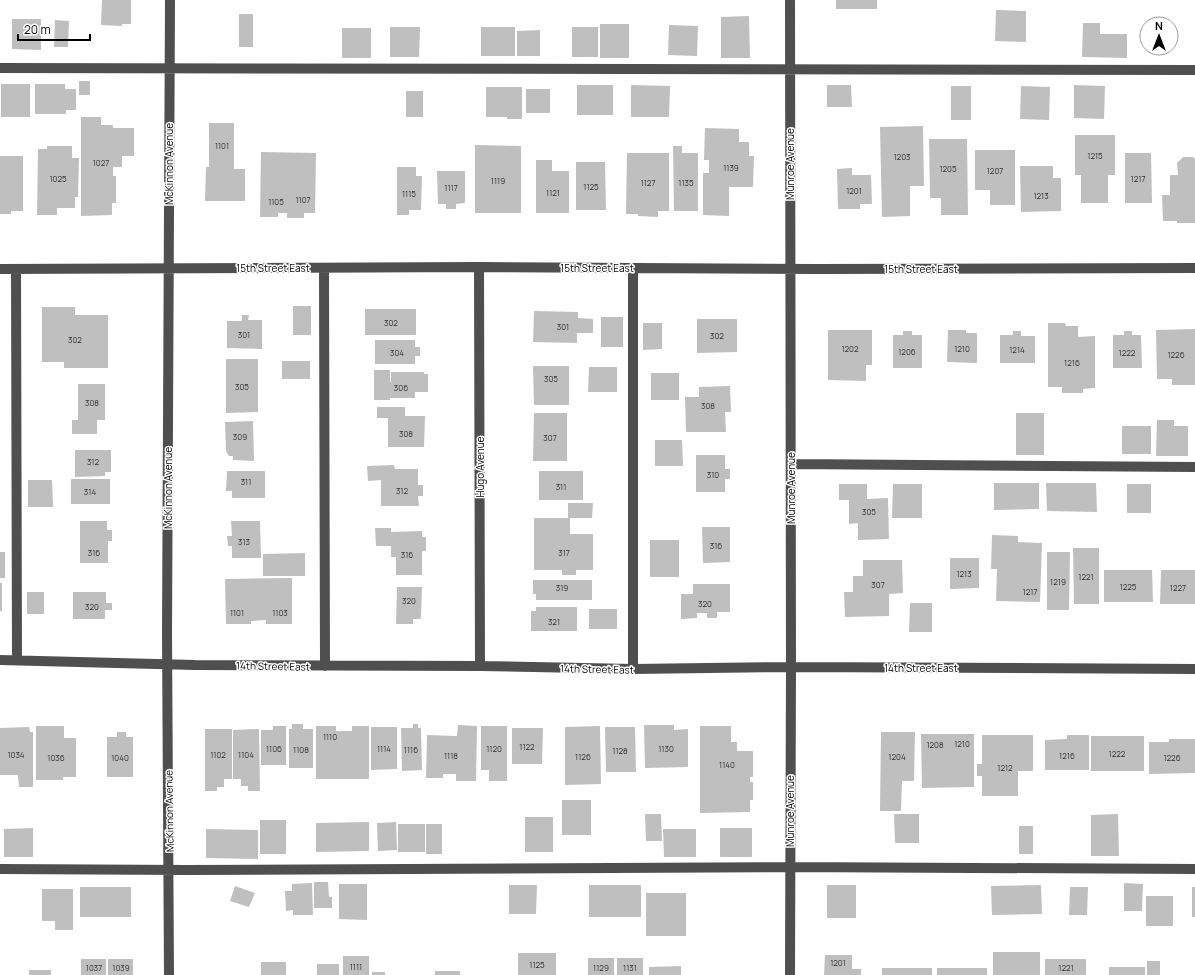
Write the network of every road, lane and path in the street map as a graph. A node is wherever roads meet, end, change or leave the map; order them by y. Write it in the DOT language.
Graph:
graph roads {
  1 [pos="170,0"];
  2 [pos="790,0"];
  3 [pos="0,68"];
  4 [pos="170,68"];
  5 [pos="790,69"];
  6 [pos="1195,70"];
  7 [pos="324,268"];
  8 [pos="479,268"];
  9 [pos="1195,268"];
  10 [pos="0,269"];
  11 [pos="16,269"];
  12 [pos="169,269"];
  13 [pos="633,269"];
  14 [pos="791,269"];
  15 [pos="791,464"];
  16 [pos="1195,467"];
  17 [pos="0,660"];
  18 [pos="17,660"];
  19 [pos="167,664"];
  20 [pos="325,666"];
  21 [pos="480,666"];
  22 [pos="791,667"];
  23 [pos="634,669"];
  24 [pos="1195,669"];
  25 [pos="790,867"];
  26 [pos="0,869"];
  27 [pos="1195,869"];
  28 [pos="169,870"];
  29 [pos="169,975"];
  30 [pos="790,975"];
  1 -- 4 [label="street, McKinnon Avenue"];
  2 -- 5 [label="street, Munroe Avenue"];
  3 -- 4 [label="street"];
  4 -- 5 [label="street"];
  4 -- 12 [label="street, McKinnon Avenue"];
  5 -- 6 [label="street"];
  5 -- 14 [label="street, Munroe Avenue"];
  7 -- 8 [label="street, 15th Street East"];
  7 -- 12 [label="street, 15th Street East"];
  7 -- 20 [label="street"];
  8 -- 13 [label="street, 15th Street East"];
  8 -- 21 [label="street, Hugo Avenue"];
  9 -- 14 [label="street, 15th Street East"];
  10 -- 11 [label="street, 15th Street East"];
  11 -- 12 [label="street, 15th Street East"];
  11 -- 18 [label="street"];
  12 -- 19 [label="street, McKinnon Avenue"];
  13 -- 14 [label="street, 15th Street East"];
  13 -- 23 [label="street"];
  14 -- 15 [label="street, Munroe Avenue"];
  15 -- 16 [label="street"];
  15 -- 22 [label="street, Munroe Avenue"];
  17 -- 18 [label="street, 14th Street East"];
  18 -- 19 [label="street, 14th Street East"];
  19 -- 20 [label="street, 14th Street East"];
  19 -- 28 [label="street, McKinnon Avenue"];
  20 -- 21 [label="street, 14th Street East"];
  21 -- 23 [label="street, 14th Street East"];
  22 -- 23 [label="street, 14th Street East"];
  22 -- 24 [label="street, 14th Street East"];
  22 -- 25 [label="street, Munroe Avenue"];
  25 -- 27 [label="street"];
  25 -- 28 [label="street"];
  25 -- 30 [label="street, Munroe Avenue"];
  26 -- 28 [label="street"];
  28 -- 29 [label="street, McKinnon Avenue"];
}
